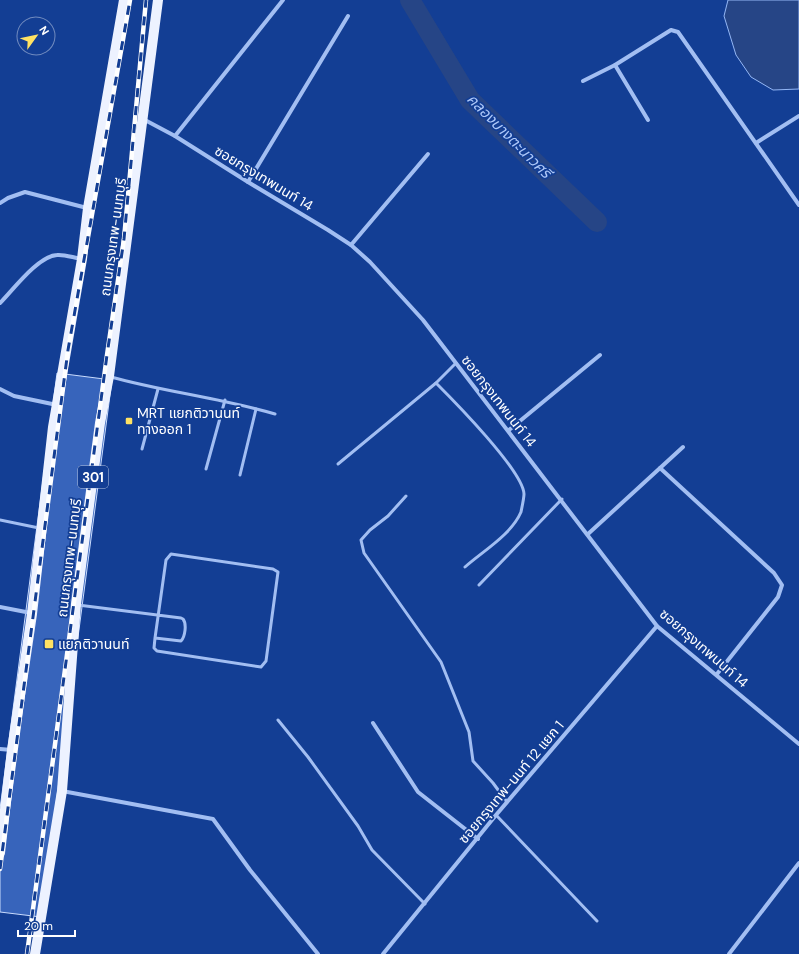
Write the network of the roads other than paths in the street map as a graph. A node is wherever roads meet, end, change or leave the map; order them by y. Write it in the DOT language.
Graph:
graph roads {
  1 [pos="124,0"];
  2 [pos="158,0"];
  3 [pos="283,0"];
  4 [pos="348,16"];
  5 [pos="615,65"];
  6 [pos="583,81"];
  7 [pos="799,116"];
  8 [pos="142,119"];
  9 [pos="648,120"];
  10 [pos="175,136"];
  11 [pos="756,143"];
  12 [pos="428,154"];
  13 [pos="248,182"];
  14 [pos="0,203"];
  15 [pos="799,205"];
  16 [pos="88,208"];
  17 [pos="351,245"];
  18 [pos="82,259"];
  19 [pos="0,303"];
  20 [pos="600,355"];
  21 [pos="456,363"];
  22 [pos="109,376"];
  23 [pos="436,383"];
  24 [pos="158,388"];
  25 [pos="0,390"];
  26 [pos="225,400"];
  27 [pos="58,405"];
  28 [pos="256,409"];
  29 [pos="275,414"];
  30 [pos="509,430"];
  31 [pos="683,447"];
  32 [pos="142,449"];
  33 [pos="338,464"];
  34 [pos="660,468"];
  35 [pos="206,469"];
  36 [pos="240,475"];
  37 [pos="406,496"];
  38 [pos="562,499"];
  39 [pos="0,520"];
  40 [pos="41,528"];
  41 [pos="588,534"];
  42 [pos="465,567"];
  43 [pos="479,585"];
  44 [pos="76,604"];
  45 [pos="0,607"];
  46 [pos="32,614"];
  47 [pos="158,615"];
  48 [pos="657,626"];
  49 [pos="155,638"];
  50 [pos="717,674"];
  51 [pos="278,720"];
  52 [pos="373,723"];
  53 [pos="799,744"];
  54 [pos="0,749"];
  55 [pos="12,750"];
  56 [pos="62,790"];
  57 [pos="507,803"];
  58 [pos="496,815"];
  59 [pos="478,840"];
  60 [pos="0,853"];
  61 [pos="799,863"];
  62 [pos="425,904"];
  63 [pos="597,921"];
  64 [pos="35,954"];
  65 [pos="318,954"];
  66 [pos="384,954"];
  67 [pos="729,954"];
  1 -- 16 [label="main road, ถนนกรุงเทพ-นนทบุรี"];
  2 -- 8 [label="main road, ถนนกรุงเทพ-นนทบุรี / 301"];
  3 -- 10 [label="street"];
  4 -- 13 [label="street"];
  5 -- 6 [label="street"];
  5 -- 9 [label="street"];
  5 -- 11 [label="street"];
  7 -- 11 [label="street"];
  8 -- 10 [label="street, ซอยกรุงเทพนนท์ 14"];
  8 -- 22 [label="main road, ถนนกรุงเทพ-นนทบุรี / 301"];
  10 -- 13 [label="street, ซอยกรุงเทพนนท์ 14"];
  11 -- 15 [label="street"];
  12 -- 17 [label="street"];
  13 -- 17 [label="street, ซอยกรุงเทพนนท์ 14"];
  14 -- 16 [label="street"];
  16 -- 18 [label="main road, ถนนกรุงเทพ-นนทบุรี"];
  17 -- 21 [label="street, ซอยกรุงเทพนนท์ 14"];
  18 -- 19 [label="street"];
  18 -- 27 [label="main road, ถนนกรุงเทพ-นนทบุรี"];
  20 -- 30 [label="street"];
  21 -- 23 [label="lane"];
  21 -- 30 [label="street, ซอยกรุงเทพนนท์ 14"];
  22 -- 24 [label="lane"];
  22 -- 44 [label="main road, ถนนกรุงเทพ-นนทบุรี / 301"];
  23 -- 33 [label="lane"];
  23 -- 42 [label="lane"];
  24 -- 26 [label="lane"];
  24 -- 32 [label="lane"];
  25 -- 27 [label="street"];
  26 -- 28 [label="lane"];
  26 -- 35 [label="lane"];
  27 -- 40 [label="main road, ถนนกรุงเทพ-นนทบุรี"];
  28 -- 29 [label="lane"];
  28 -- 36 [label="lane"];
  30 -- 38 [label="street, ซอยกรุงเทพนนท์ 14"];
  31 -- 34 [label="street"];
  34 -- 41 [label="street"];
  34 -- 50 [label="street"];
  37 -- 57 [label="lane"];
  38 -- 41 [label="street, ซอยกรุงเทพนนท์ 14"];
  38 -- 43 [label="lane"];
  39 -- 40 [label="lane"];
  40 -- 46 [label="main road, ถนนกรุงเทพ-นนทบุรี"];
  41 -- 48 [label="street, ซอยกรุงเทพนนท์ 14"];
  44 -- 47 [label="lane"];
  44 -- 56 [label="main road, ถนนกรุงเทพ-นนทบุรี / 301"];
  45 -- 46 [label="street"];
  46 -- 55 [label="main road, ถนนกรุงเทพ-นนทบุรี"];
  47 -- 49 [label="lane"];
  47 -- 49 [label="lane"];
  47 -- 49 [label="lane"];
  48 -- 50 [label="street, ซอยกรุงเทพนนท์ 14"];
  48 -- 57 [label="street, ซอยกรุงเทพ-นนท์ 12 แยก 1"];
  50 -- 53 [label="street, ซอยกรุงเทพนนท์ 14"];
  51 -- 62 [label="lane"];
  52 -- 59 [label="street"];
  54 -- 55 [label="street"];
  55 -- 60 [label="main road, ถนนกรุงเทพ-นนทบุรี"];
  56 -- 64 [label="main road, ถนนกรุงเทพ-นนทบุรี / 301"];
  56 -- 65 [label="street"];
  57 -- 58 [label="street, ซอยกรุงเทพ-นนท์ 12 แยก 1"];
  58 -- 59 [label="street, ซอยกรุงเทพ-นนท์ 12 แยก 1"];
  58 -- 63 [label="lane"];
  59 -- 62 [label="street, ซอยกรุงเทพ-นนท์ 12 แยก 1"];
  61 -- 67 [label="street"];
  62 -- 66 [label="street, ซอยกรุงเทพ-นนท์ 12 แยก 1"];
}
